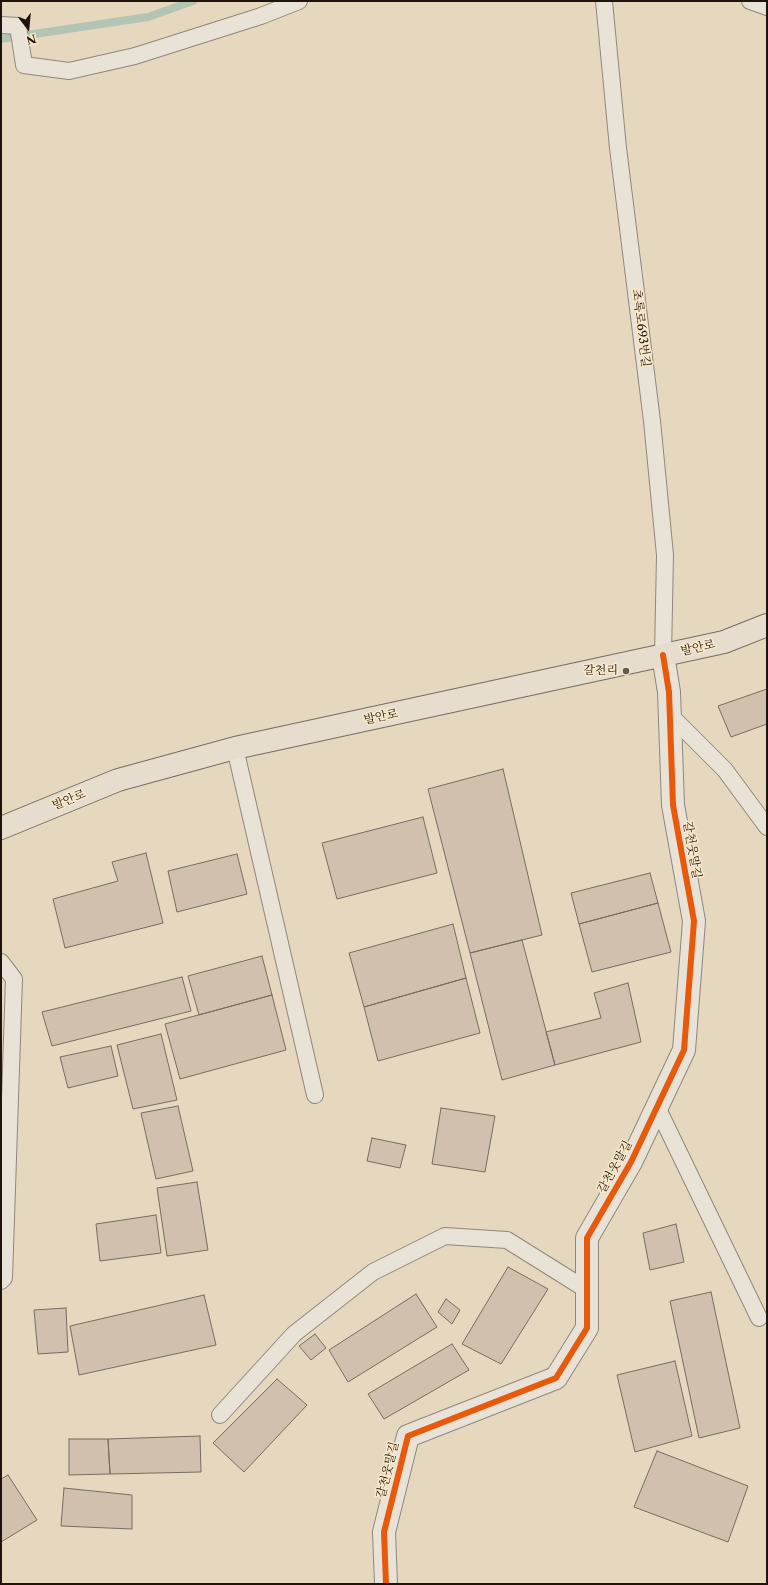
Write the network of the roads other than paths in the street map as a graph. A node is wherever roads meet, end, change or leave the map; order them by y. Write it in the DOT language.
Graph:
graph roads {
  1 [pos="299,1"];
  2 [pos="604,1"];
  3 [pos="750,1"];
  4 [pos="767,7"];
  5 [pos="1,25"];
  6 [pos="767,625"];
  7 [pos="663,656"];
  8 [pos="670,716"];
  9 [pos="235,748"];
  10 [pos="767,827"];
  11 [pos="1,828"];
  12 [pos="1,962"];
  13 [pos="6,1086"];
  14 [pos="315,1095"];
  15 [pos="657,1107"];
  16 [pos="1,1281"];
  17 [pos="587,1290"];
  18 [pos="759,1318"];
  19 [pos="220,1415"];
  20 [pos="386,1584"];
  1 -- 5 [label="lane"];
  2 -- 7 [label="lane, 초록로693번길"];
  3 -- 4 [label="lane"];
  6 -- 7 [label="main road, 발안로"];
  7 -- 8 [label="street, 갈천웃말길"];
  7 -- 9 [label="main road, 발안로"];
  8 -- 10 [label="lane"];
  8 -- 15 [label="street, 갈천웃말길"];
  9 -- 11 [label="main road, 발안로"];
  9 -- 14 [label="lane"];
  12 -- 13 [label="lane"];
  13 -- 16 [label="lane"];
  15 -- 17 [label="street, 갈천웃말길"];
  15 -- 18 [label="lane"];
  17 -- 19 [label="lane"];
  17 -- 20 [label="street, 갈천웃말길"];
}
